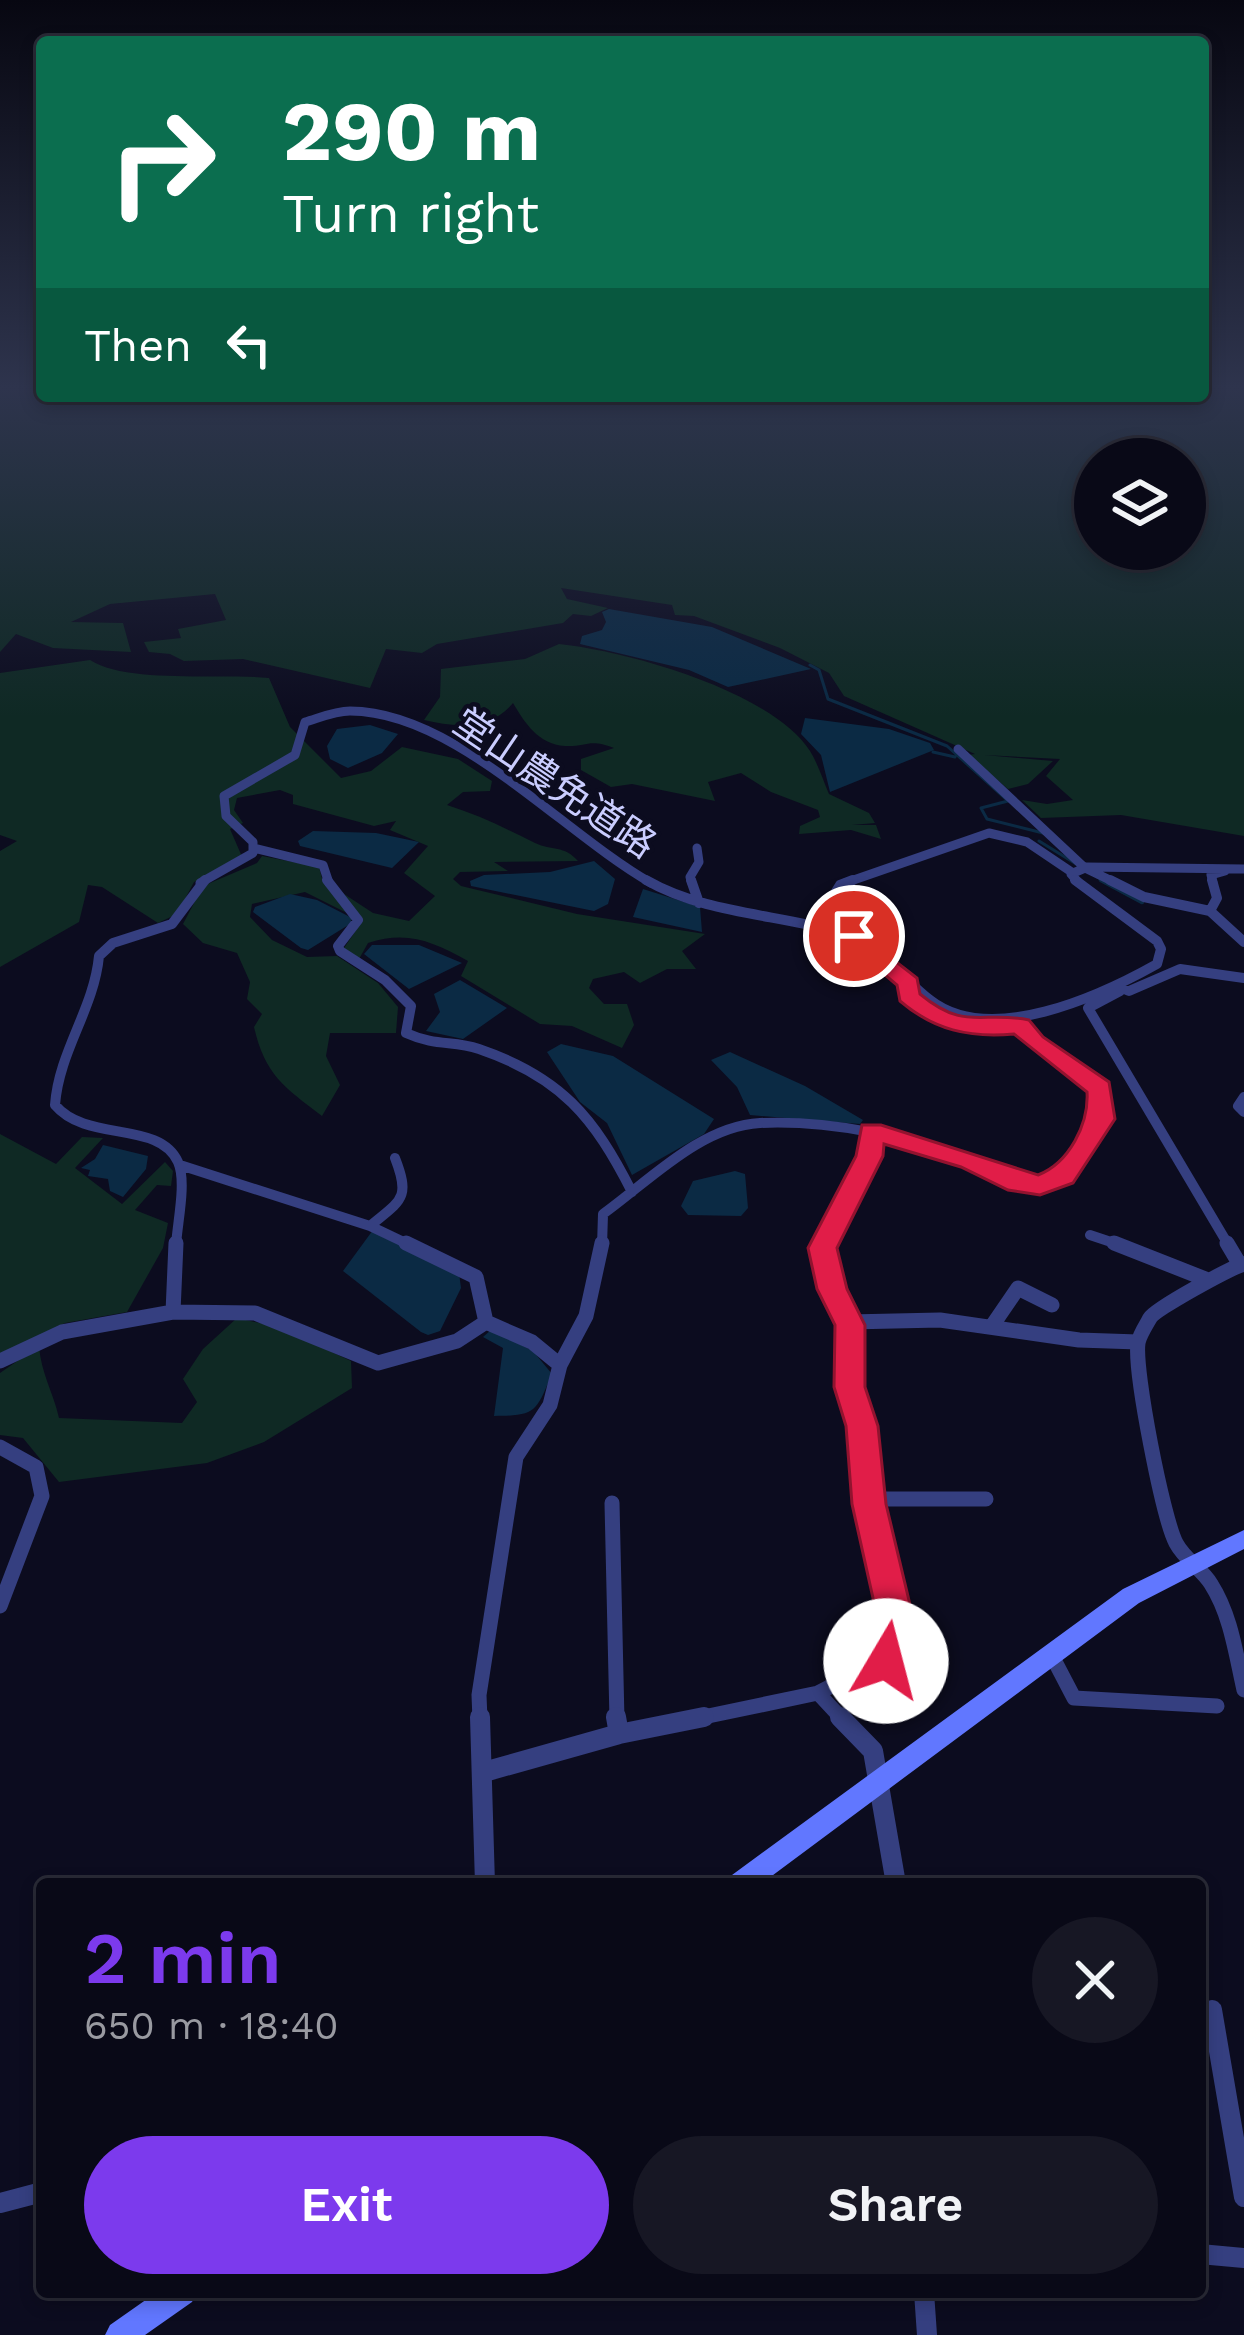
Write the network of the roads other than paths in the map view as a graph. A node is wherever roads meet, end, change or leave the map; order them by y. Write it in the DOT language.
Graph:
graph roads {
  1 [pos="958,749"];
  2 [pos="254,848"];
  3 [pos="697,848"];
  4 [pos="1238,869"];
  5 [pos="1079,870"];
  6 [pos="699,903"];
  7 [pos="1210,910"];
  8 [pos="857,939"];
  9 [pos="1244,942"];
  10 [pos="1244,978"];
  11 [pos="909,983"];
  12 [pos="1119,988"];
  13 [pos="1244,1096"];
  14 [pos="1244,1112"];
  15 [pos="871,1131"];
  16 [pos="395,1158"];
  17 [pos="180,1166"];
  18 [pos="632,1192"];
  19 [pos="370,1226"];
  20 [pos="1090,1235"];
  21 [pos="1242,1264"];
  22 [pos="1208,1280"];
  23 [pos="1052,1305"];
  24 [pos="173,1312"];
  25 [pos="486,1322"];
  26 [pos="849,1322"];
  27 [pos="992,1326"];
  28 [pos="1138,1342"];
  29 [pos="0,1361"];
  30 [pos="560,1365"];
  31 [pos="0,1447"];
  32 [pos="986,1499"];
  33 [pos="612,1503"];
  34 [pos="869,1504"];
  35 [pos="1244,1539"];
  36 [pos="1188,1564"];
  37 [pos="0,1606"];
  38 [pos="1051,1654"];
  39 [pos="1244,1690"];
  40 [pos="818,1693"];
  41 [pos="1217,1706"];
  42 [pos="619,1734"];
  43 [pos="484,1772"];
  44 [pos="881,1779"];
  45 [pos="485,1878"];
  46 [pos="749,1878"];
  47 [pos="895,1878"];
  48 [pos="1212,2010"];
  49 [pos="36,2194"];
  50 [pos="1244,2197"];
  51 [pos="0,2203"];
  52 [pos="1206,2255"];
  53 [pos="1244,2258"];
  54 [pos="173,2298"];
  55 [pos="925,2298"];
  56 [pos="120,2335"];
  57 [pos="928,2335"];
  1 -- 5 [label="street"];
  2 -- 6 [label="street, 堂山農免道路"];
  2 -- 17 [label="street"];
  2 -- 18 [label="street"];
  3 -- 6 [label="street"];
  4 -- 5 [label="street"];
  4 -- 7 [label="street"];
  5 -- 7 [label="street"];
  5 -- 8 [label="street"];
  5 -- 12 [label="street"];
  6 -- 8 [label="street, 堂山農免道路"];
  7 -- 9 [label="street"];
  8 -- 11 [label="street"];
  10 -- 12 [label="street"];
  11 -- 12 [label="street"];
  11 -- 15 [label="street"];
  12 -- 21 [label="street"];
  13 -- 14 [label="street"];
  15 -- 18 [label="street"];
  15 -- 26 [label="street"];
  16 -- 19 [label="street"];
  17 -- 19 [label="street"];
  17 -- 24 [label="street"];
  18 -- 30 [label="street"];
  19 -- 25 [label="street"];
  20 -- 22 [label="street"];
  21 -- 22 [label="street"];
  22 -- 28 [label="street"];
  23 -- 27 [label="street"];
  24 -- 25 [label="street"];
  24 -- 29 [label="street"];
  25 -- 30 [label="street"];
  26 -- 27 [label="street"];
  26 -- 34 [label="street"];
  27 -- 28 [label="street"];
  28 -- 36 [label="street"];
  30 -- 43 [label="street"];
  31 -- 37 [label="street"];
  32 -- 34 [label="street"];
  33 -- 42 [label="street"];
  34 -- 40 [label="street"];
  35 -- 36 [label="main road"];
  36 -- 38 [label="main road"];
  36 -- 39 [label="street"];
  38 -- 41 [label="street"];
  38 -- 44 [label="main road"];
  40 -- 42 [label="street"];
  40 -- 44 [label="street"];
  42 -- 43 [label="street"];
  43 -- 45 [label="street"];
  44 -- 46 [label="main road"];
  44 -- 47 [label="street"];
  48 -- 50 [label="street"];
  49 -- 51 [label="street"];
  52 -- 53 [label="street"];
  54 -- 56 [label="main road"];
  55 -- 57 [label="street"];
}
